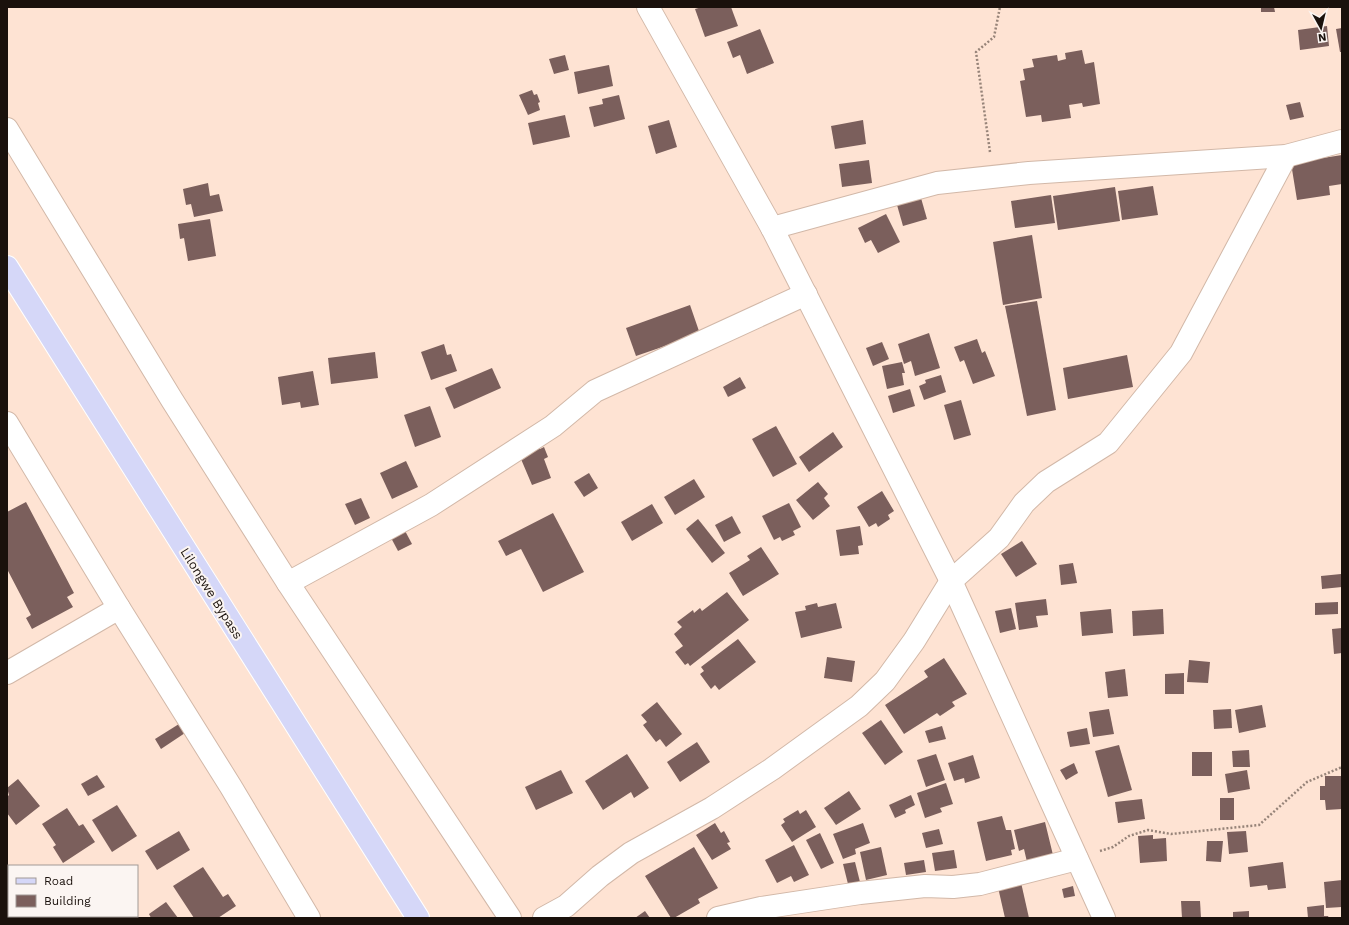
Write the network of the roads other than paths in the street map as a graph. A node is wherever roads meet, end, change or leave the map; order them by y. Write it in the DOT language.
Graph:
graph roads {
  1 [pos="648,7"];
  2 [pos="7,129"];
  3 [pos="1342,141"];
  4 [pos="1286,156"];
  5 [pos="772,228"];
  6 [pos="7,267"];
  7 [pos="806,294"];
  8 [pos="7,424"];
  9 [pos="951,581"];
  10 [pos="288,583"];
  11 [pos="119,608"];
  12 [pos="7,673"];
  13 [pos="1077,859"];
  14 [pos="309,918"];
  15 [pos="418,918"];
  16 [pos="510,918"];
  17 [pos="544,918"];
  18 [pos="718,918"];
  19 [pos="1104,918"];
  1 -- 5 [label="street"];
  2 -- 10 [label="street"];
  3 -- 4 [label="street"];
  4 -- 5 [label="street"];
  4 -- 9 [label="street"];
  5 -- 7 [label="street"];
  6 -- 15 [label="main road, Lilongwe Bypass"];
  7 -- 9 [label="street"];
  7 -- 10 [label="street"];
  8 -- 11 [label="street"];
  9 -- 13 [label="street"];
  9 -- 17 [label="street"];
  10 -- 16 [label="street"];
  11 -- 12 [label="street"];
  11 -- 14 [label="street"];
  13 -- 18 [label="street"];
  13 -- 19 [label="street"];
}
